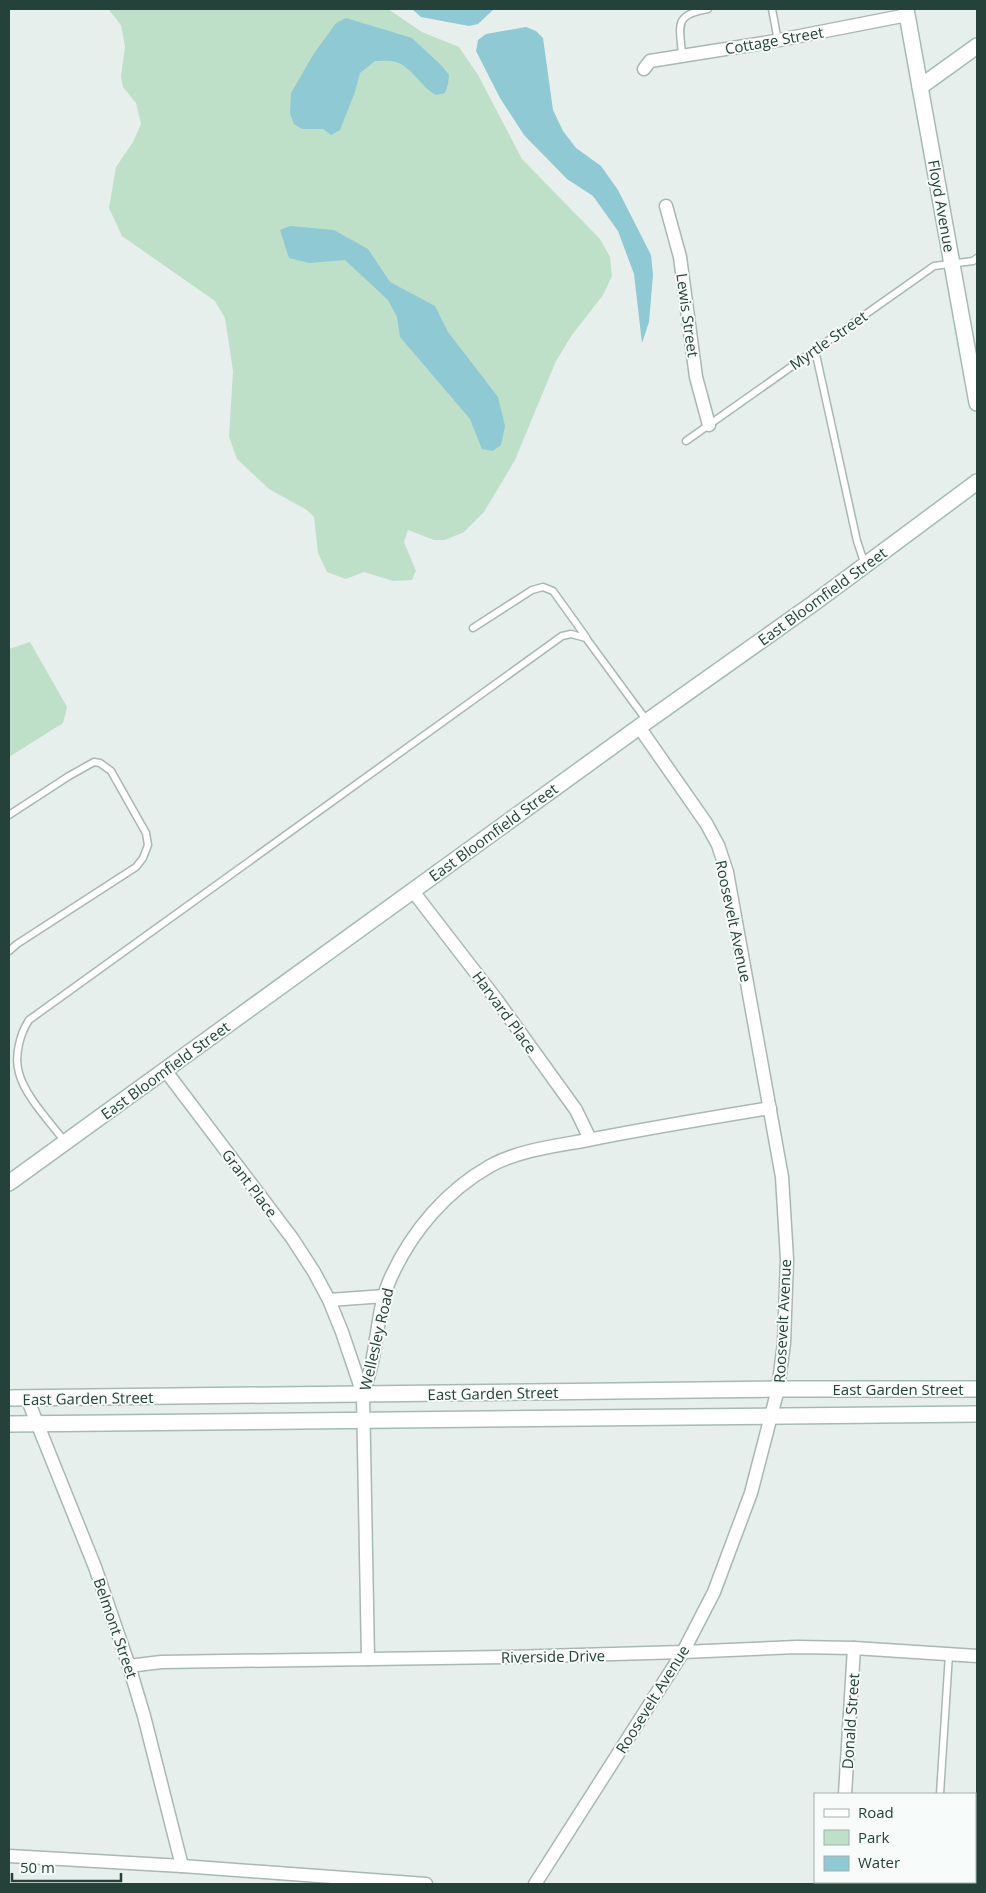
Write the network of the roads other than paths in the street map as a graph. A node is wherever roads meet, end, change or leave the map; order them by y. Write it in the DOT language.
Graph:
graph roads {
  1 [pos="708,9"];
  2 [pos="772,9"];
  3 [pos="907,12"];
  4 [pos="778,41"];
  5 [pos="977,46"];
  6 [pos="682,55"];
  7 [pos="644,69"];
  8 [pos="920,87"];
  9 [pos="666,206"];
  10 [pos="977,258"];
  11 [pos="953,264"];
  12 [pos="815,350"];
  13 [pos="977,403"];
  14 [pos="708,425"];
  15 [pos="686,441"];
  16 [pos="977,482"];
  17 [pos="866,566"];
  18 [pos="473,628"];
  19 [pos="586,638"];
  20 [pos="643,724"];
  21 [pos="9,815"];
  22 [pos="412,890"];
  23 [pos="9,951"];
  24 [pos="165,1070"];
  25 [pos="770,1108"];
  26 [pos="590,1139"];
  27 [pos="65,1142"];
  28 [pos="9,1182"];
  29 [pos="385,1296"];
  30 [pos="329,1300"];
  31 [pos="778,1389"];
  32 [pos="977,1389"];
  33 [pos="363,1394"];
  34 [pos="9,1398"];
  35 [pos="27,1398"];
  36 [pos="977,1414"];
  37 [pos="772,1416"];
  38 [pos="362,1420"];
  39 [pos="9,1424"];
  40 [pos="37,1424"];
  41 [pos="854,1648"];
  42 [pos="683,1652"];
  43 [pos="949,1654"];
  44 [pos="977,1656"];
  45 [pos="368,1659"];
  46 [pos="129,1666"];
  47 [pos="845,1793"];
  48 [pos="940,1793"];
  49 [pos="9,1856"];
  50 [pos="182,1866"];
  51 [pos="426,1884"];
  52 [pos="535,1884"];
  1 -- 6 [label="lane"];
  2 -- 4 [label="lane"];
  3 -- 4 [label="street, Cottage Street"];
  3 -- 8 [label="street, Floyd Avenue"];
  4 -- 6 [label="street, Cottage Street"];
  5 -- 8 [label="street"];
  6 -- 7 [label="street, Cottage Street"];
  8 -- 11 [label="street, Floyd Avenue"];
  9 -- 14 [label="street, Lewis Street"];
  10 -- 11 [label="lane, Myrtle Street"];
  11 -- 12 [label="lane, Myrtle Street"];
  11 -- 13 [label="street, Floyd Avenue"];
  12 -- 14 [label="lane, Myrtle Street"];
  12 -- 17 [label="lane"];
  14 -- 15 [label="lane, Myrtle Street"];
  16 -- 17 [label="street, East Bloomfield Street"];
  17 -- 20 [label="street, East Bloomfield Street"];
  18 -- 19 [label="lane"];
  19 -- 20 [label="lane"];
  19 -- 27 [label="lane"];
  20 -- 22 [label="street, East Bloomfield Street"];
  20 -- 25 [label="street, Roosevelt Avenue"];
  21 -- 23 [label="lane"];
  22 -- 24 [label="street, East Bloomfield Street"];
  22 -- 26 [label="street, Harvard Place"];
  24 -- 27 [label="street, East Bloomfield Street"];
  24 -- 30 [label="street, Grant Place"];
  25 -- 26 [label="street, Wellesley Road"];
  25 -- 31 [label="street, Roosevelt Avenue"];
  26 -- 29 [label="street, Wellesley Road"];
  27 -- 28 [label="street, East Bloomfield Street"];
  29 -- 30 [label="street"];
  29 -- 33 [label="street, Wellesley Road"];
  30 -- 33 [label="street, Grant Place"];
  31 -- 32 [label="street, East Garden Street"];
  31 -- 33 [label="street, East Garden Street"];
  31 -- 37 [label="street, Roosevelt Avenue"];
  33 -- 35 [label="street, East Garden Street"];
  33 -- 38 [label="street, Wellesley Road"];
  34 -- 35 [label="street, East Garden Street"];
  35 -- 40 [label="street, Belmont Street"];
  36 -- 37 [label="street, East Garden Street"];
  37 -- 38 [label="street, East Garden Street"];
  37 -- 42 [label="street, Roosevelt Avenue"];
  38 -- 40 [label="street, East Garden Street"];
  38 -- 45 [label="street, Wellesley Road"];
  39 -- 40 [label="street, East Garden Street"];
  40 -- 46 [label="street, Belmont Street"];
  41 -- 42 [label="street, Riverside Drive"];
  41 -- 43 [label="street, Riverside Drive"];
  41 -- 47 [label="street, Donald Street"];
  42 -- 45 [label="street, Riverside Drive"];
  42 -- 52 [label="street, Roosevelt Avenue"];
  43 -- 44 [label="street, Riverside Drive"];
  43 -- 48 [label="lane"];
  45 -- 46 [label="street, Riverside Drive"];
  46 -- 50 [label="street, Belmont Street"];
  49 -- 50 [label="street"];
  50 -- 51 [label="street"];
}
